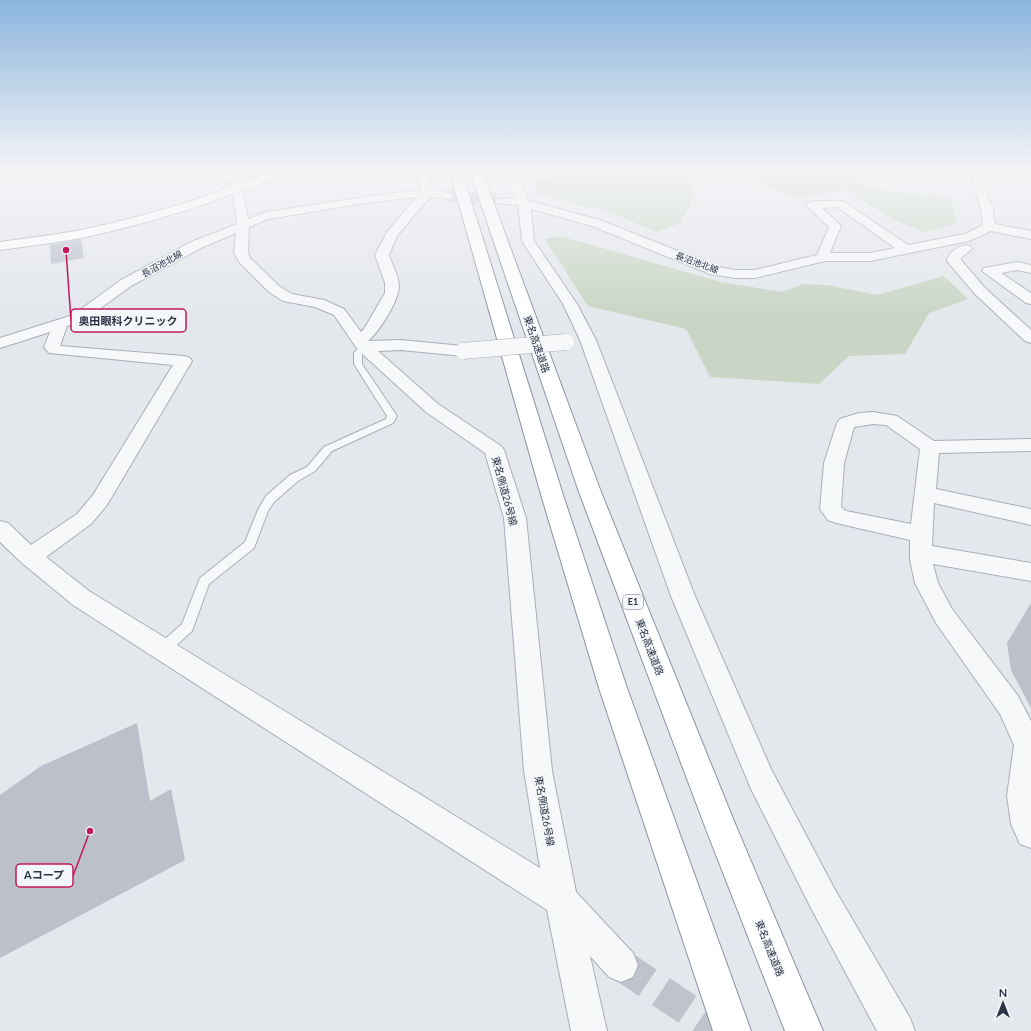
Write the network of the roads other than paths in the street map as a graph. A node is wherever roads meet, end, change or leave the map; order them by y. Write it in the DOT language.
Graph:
graph roads {
  1 [pos="146,217"];
  2 [pos="242,217"];
  3 [pos="263,217"];
  4 [pos="407,217"];
  5 [pos="469,217"];
  6 [pos="492,217"];
  7 [pos="525,217"];
  8 [pos="573,217"];
  9 [pos="825,217"];
  10 [pos="859,217"];
  11 [pos="988,217"];
  12 [pos="243,224"];
  13 [pos="989,227"];
  14 [pos="1031,235"];
  15 [pos="967,243"];
  16 [pos="0,246"];
  17 [pos="906,250"];
  18 [pos="825,257"];
  19 [pos="1031,269"];
  20 [pos="1031,300"];
  21 [pos="61,323"];
  22 [pos="1031,338"];
  23 [pos="577,341"];
  24 [pos="0,343"];
  25 [pos="362,344"];
  26 [pos="1031,444"];
  27 [pos="930,447"];
  28 [pos="926,494"];
  29 [pos="1031,517"];
  30 [pos="0,529"];
  31 [pos="921,543"];
  32 [pos="30,557"];
  33 [pos="1031,572"];
  34 [pos="162,650"];
  35 [pos="1031,833"];
  36 [pos="561,900"];
  37 [pos="621,965"];
  38 [pos="589,1031"];
  39 [pos="732,1031"];
  40 [pos="804,1031"];
  41 [pos="897,1031"];
  1 -- 16 [label="main road"];
  2 -- 12 [label="street, 東名側道26号線"];
  3 -- 12 [label="street, 長沼池北線"];
  4 -- 25 [label="street"];
  5 -- 39 [label="main road"];
  6 -- 40 [label="main road, 東名高速道路 / E1"];
  7 -- 23 [label="street"];
  8 -- 18 [label="street, 長沼池北線"];
  9 -- 18 [label="street"];
  10 -- 17 [label="street"];
  11 -- 13 [label="street"];
  12 -- 21 [label="street, 長沼池北線"];
  12 -- 25 [label="street, 東名側道26号線"];
  13 -- 14 [label="street"];
  13 -- 15 [label="street"];
  15 -- 17 [label="street, 長沼池北線"];
  15 -- 22 [label="street"];
  17 -- 18 [label="street, 長沼池北線"];
  19 -- 20 [label="street"];
  21 -- 24 [label="street, 長沼池北線"];
  21 -- 32 [label="street"];
  23 -- 25 [label="street, bridge"];
  23 -- 41 [label="street"];
  25 -- 34 [label="lane"];
  25 -- 36 [label="street, 東名側道26号線"];
  26 -- 27 [label="street"];
  27 -- 28 [label="street"];
  27 -- 31 [label="street"];
  28 -- 29 [label="street"];
  28 -- 31 [label="street"];
  30 -- 32 [label="street"];
  31 -- 33 [label="street"];
  31 -- 35 [label="street"];
  32 -- 34 [label="street"];
  34 -- 36 [label="street"];
  36 -- 37 [label="street"];
  36 -- 38 [label="street, 東名側道26号線"];
}
